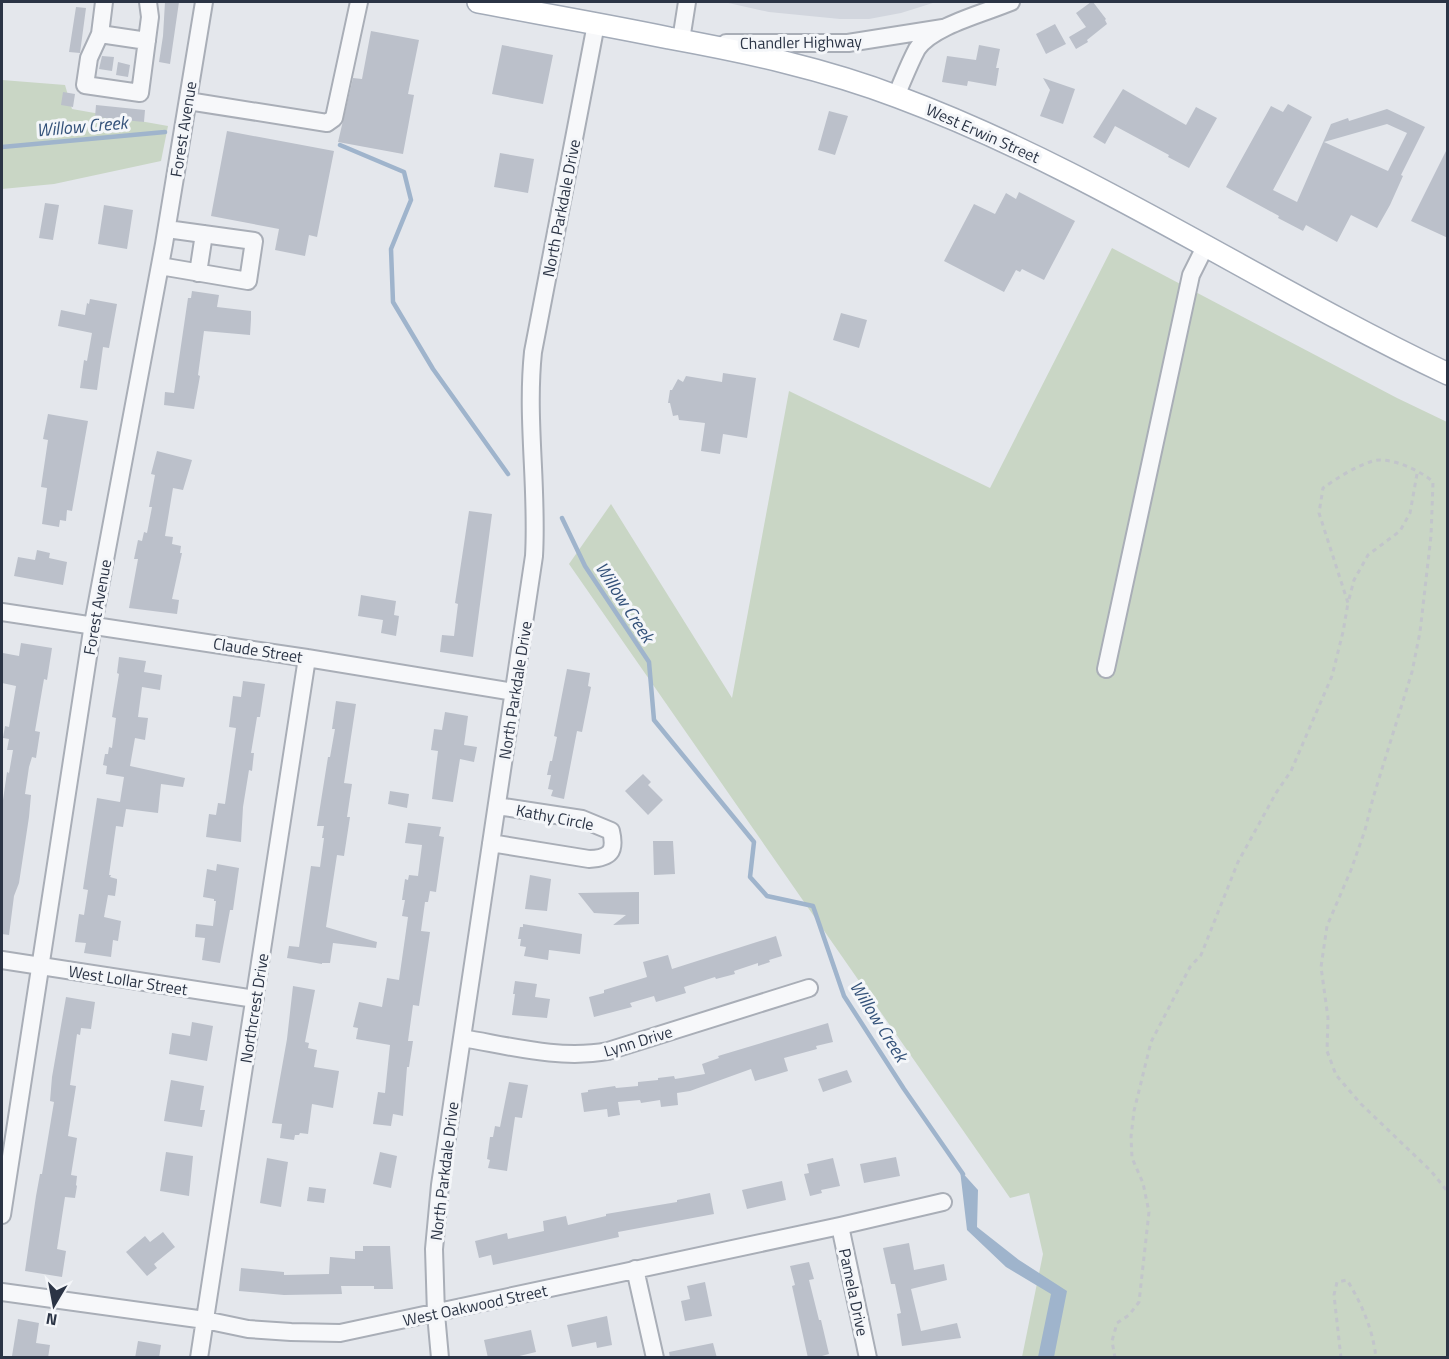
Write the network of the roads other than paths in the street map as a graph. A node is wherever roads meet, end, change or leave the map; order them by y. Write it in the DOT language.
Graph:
graph roads {
  1 [pos="104,2"];
  2 [pos="148,2"];
  3 [pos="204,2"];
  4 [pos="359,2"];
  5 [pos="478,2"];
  6 [pos="687,2"];
  7 [pos="1011,2"];
  8 [pos="506,4"];
  9 [pos="596,24"];
  10 [pos="943,28"];
  11 [pos="100,34"];
  12 [pos="147,41"];
  13 [pos="687,41"];
  14 [pos="896,96"];
  15 [pos="188,101"];
  16 [pos="167,229"];
  17 [pos="204,234"];
  18 [pos="1205,247"];
  19 [pos="160,266"];
  20 [pos="198,273"];
  21 [pos="1448,374"];
  22 [pos="2,612"];
  23 [pos="93,624"];
  24 [pos="307,658"];
  25 [pos="1106,669"];
  26 [pos="514,692"];
  27 [pos="497,806"];
  28 [pos="491,843"];
  29 [pos="2,960"];
  30 [pos="39,966"];
  31 [pos="809,988"];
  32 [pos="255,999"];
  33 [pos="462,1038"];
  34 [pos="943,1202"];
  35 [pos="2,1215"];
  36 [pos="840,1226"];
  37 [pos="635,1269"];
  38 [pos="2,1292"];
  39 [pos="436,1314"];
  40 [pos="205,1320"];
  41 [pos="199,1358"];
  42 [pos="440,1358"];
  43 [pos="655,1358"];
  44 [pos="868,1358"];
  1 -- 11 [label="street"];
  2 -- 12 [label="street"];
  3 -- 15 [label="street, Forest Avenue"];
  4 -- 15 [label="street"];
  5 -- 8 [label="main road, West Erwin Street"];
  6 -- 13 [label="street"];
  7 -- 10 [label="street, Chandler Highway"];
  8 -- 9 [label="main road, West Erwin Street"];
  9 -- 13 [label="main road, West Erwin Street"];
  9 -- 26 [label="street, North Parkdale Drive"];
  10 -- 13 [label="street, Chandler Highway"];
  10 -- 14 [label="street, Chandler Highway"];
  11 -- 12 [label="street"];
  11 -- 12 [label="street"];
  13 -- 14 [label="main road, West Erwin Street"];
  14 -- 18 [label="main road, West Erwin Street"];
  15 -- 16 [label="street, Forest Avenue"];
  16 -- 17 [label="street"];
  16 -- 19 [label="street, Forest Avenue"];
  17 -- 20 [label="street"];
  17 -- 20 [label="street"];
  18 -- 21 [label="main road, West Erwin Street"];
  18 -- 25 [label="street"];
  19 -- 20 [label="street"];
  19 -- 23 [label="street, Forest Avenue"];
  22 -- 23 [label="street, Claude Street"];
  23 -- 24 [label="street, Claude Street"];
  23 -- 30 [label="street, Forest Avenue"];
  24 -- 26 [label="street, Claude Street"];
  24 -- 32 [label="street, Northcrest Drive"];
  26 -- 27 [label="street, North Parkdale Drive"];
  27 -- 28 [label="street, North Parkdale Drive"];
  27 -- 28 [label="street, Kathy Circle"];
  28 -- 33 [label="street, North Parkdale Drive"];
  29 -- 30 [label="street, West Lollar Street"];
  30 -- 32 [label="street, West Lollar Street"];
  30 -- 35 [label="street, Forest Avenue"];
  31 -- 33 [label="street, Lynn Drive"];
  32 -- 40 [label="street, Northcrest Drive"];
  33 -- 39 [label="street, North Parkdale Drive"];
  34 -- 36 [label="street, West Oakwood Street"];
  36 -- 37 [label="street, West Oakwood Street"];
  36 -- 44 [label="street, Pamela Drive"];
  37 -- 39 [label="street, West Oakwood Street"];
  37 -- 43 [label="street"];
  38 -- 40 [label="street, West Oakwood Street"];
  39 -- 40 [label="street, West Oakwood Street"];
  39 -- 42 [label="street, North Parkdale Drive"];
  40 -- 41 [label="street, Northcrest Drive"];
}
